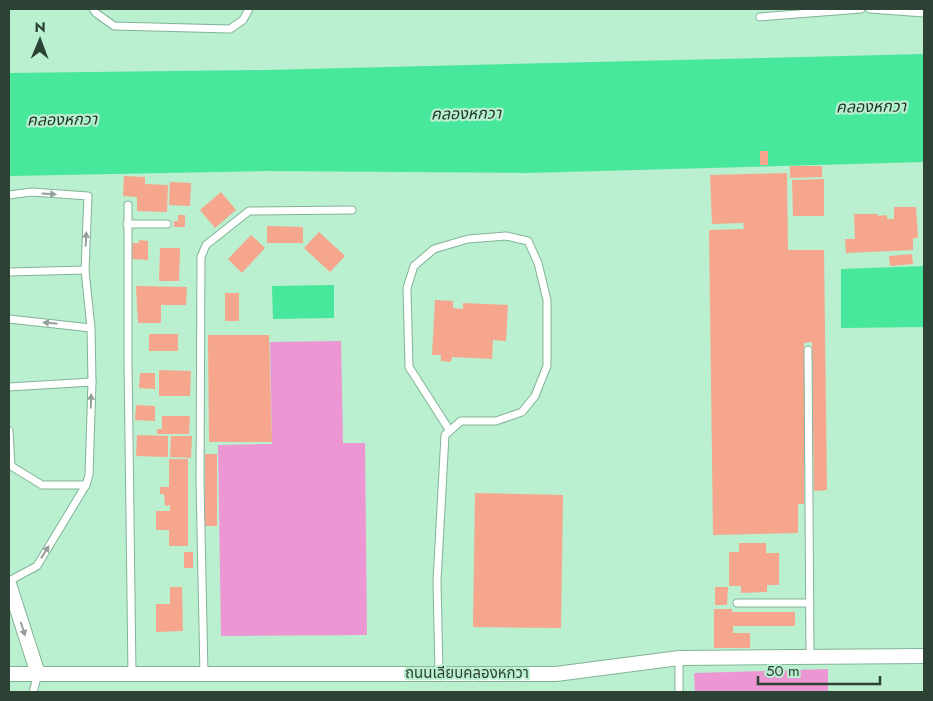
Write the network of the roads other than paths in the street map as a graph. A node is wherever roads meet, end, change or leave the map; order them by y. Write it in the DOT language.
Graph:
graph roads {
  1 [pos="93,9"];
  2 [pos="249,9"];
  3 [pos="861,9"];
  4 [pos="870,9"];
  5 [pos="924,13"];
  6 [pos="760,17"];
  7 [pos="9,195"];
  8 [pos="128,205"];
  9 [pos="352,210"];
  10 [pos="127,224"];
  11 [pos="167,224"];
  12 [pos="85,270"];
  13 [pos="9,272"];
  14 [pos="9,319"];
  15 [pos="91,328"];
  16 [pos="808,350"];
  17 [pos="92,382"];
  18 [pos="9,387"];
  19 [pos="9,431"];
  20 [pos="450,431"];
  21 [pos="86,485"];
  22 [pos="9,583"];
  23 [pos="737,603"];
  24 [pos="810,603"];
  25 [pos="924,656"];
  26 [pos="810,657"];
  27 [pos="679,658"];
  28 [pos="439,673"];
  29 [pos="9,674"];
  30 [pos="38,674"];
  31 [pos="132,674"];
  32 [pos="204,674"];
  33 [pos="33,692"];
  34 [pos="679,692"];
  1 -- 2 [label="lane"];
  3 -- 6 [label="lane"];
  4 -- 5 [label="lane"];
  7 -- 12 [label="lane"];
  8 -- 10 [label="lane"];
  9 -- 32 [label="lane"];
  10 -- 11 [label="lane"];
  10 -- 31 [label="lane"];
  12 -- 13 [label="lane"];
  12 -- 15 [label="lane"];
  15 -- 14 [label="lane, one-way"];
  15 -- 17 [label="lane"];
  16 -- 24 [label="lane"];
  17 -- 18 [label="lane"];
  21 -- 17 [label="lane, one-way"];
  19 -- 21 [label="lane"];
  20 -- 20 [label="lane"];
  20 -- 28 [label="lane"];
  22 -- 21 [label="lane, one-way"];
  22 -- 30 [label="street, one-way"];
  23 -- 24 [label="lane"];
  24 -- 26 [label="lane"];
  25 -- 26 [label="street, ถนนเลียบคลองหกวา"];
  26 -- 27 [label="street, ถนนเลียบคลองหกวา"];
  27 -- 28 [label="street, ถนนเลียบคลองหกวา"];
  27 -- 34 [label="lane"];
  28 -- 32 [label="street, ถนนเลียบคลองหกวา"];
  29 -- 30 [label="street, ถนนเลียบคลองหกวา"];
  30 -- 31 [label="street, ถนนเลียบคลองหกวา"];
  30 -- 33 [label="lane"];
  31 -- 32 [label="street, ถนนเลียบคลองหกวา"];
}
